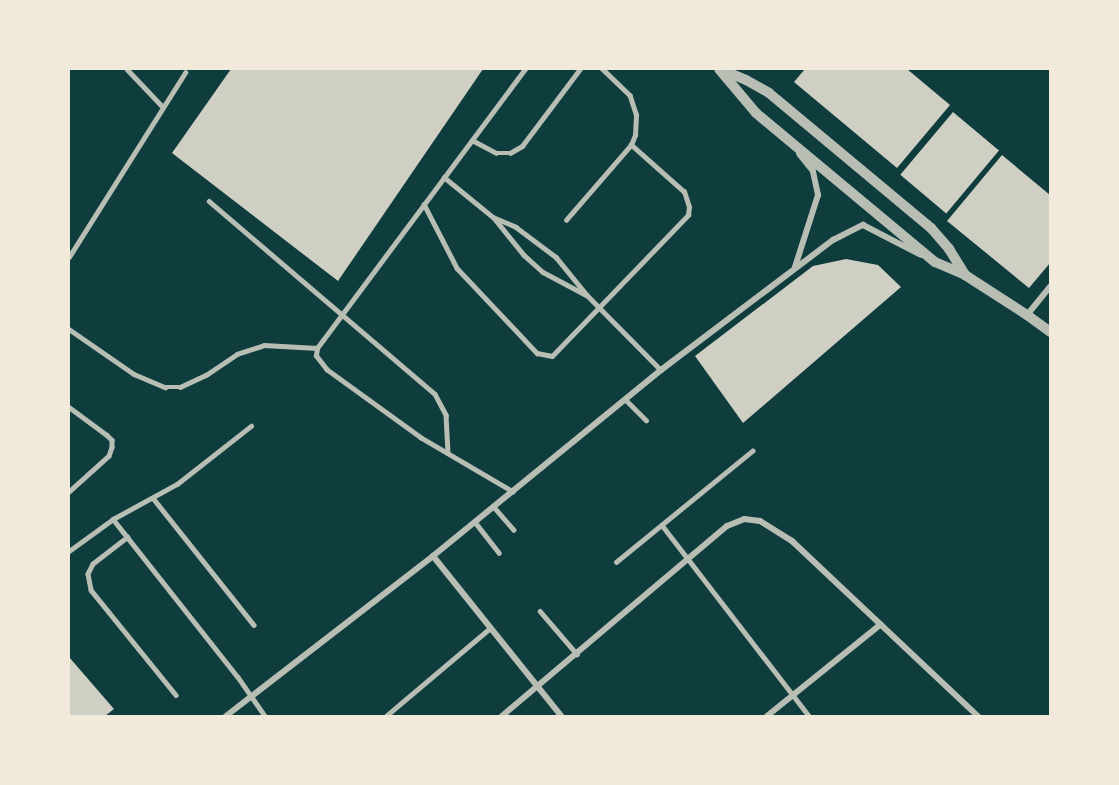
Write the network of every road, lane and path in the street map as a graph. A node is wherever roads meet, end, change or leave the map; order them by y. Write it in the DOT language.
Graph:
graph roads {
  1 [pos="127,69"];
  2 [pos="525,69"];
  3 [pos="580,69"];
  4 [pos="602,69"];
  5 [pos="719,69"];
  6 [pos="185,73"];
  7 [pos="162,106"];
  8 [pos="785,136"];
  9 [pos="472,140"];
  10 [pos="631,145"];
  11 [pos="444,177"];
  12 [pos="209,201"];
  13 [pos="424,204"];
  14 [pos="493,217"];
  15 [pos="566,220"];
  16 [pos="69,257"];
  17 [pos="935,262"];
  18 [pos="794,268"];
  19 [pos="965,275"];
  20 [pos="1050,287"];
  21 [pos="586,295"];
  22 [pos="600,308"];
  23 [pos="343,313"];
  24 [pos="1028,315"];
  25 [pos="69,329"];
  26 [pos="1050,332"];
  27 [pos="317,348"];
  28 [pos="661,370"];
  29 [pos="625,399"];
  30 [pos="69,407"];
  31 [pos="646,420"];
  32 [pos="251,426"];
  33 [pos="752,451"];
  34 [pos="448,453"];
  35 [pos="69,492"];
  36 [pos="513,492"];
  37 [pos="153,498"];
  38 [pos="494,507"];
  39 [pos="112,519"];
  40 [pos="475,522"];
  41 [pos="662,525"];
  42 [pos="514,530"];
  43 [pos="128,537"];
  44 [pos="69,551"];
  45 [pos="499,553"];
  46 [pos="433,556"];
  47 [pos="689,559"];
  48 [pos="616,562"];
  49 [pos="540,611"];
  50 [pos="881,624"];
  51 [pos="254,625"];
  52 [pos="489,629"];
  53 [pos="577,654"];
  54 [pos="537,687"];
  55 [pos="176,695"];
  56 [pos="792,695"];
  57 [pos="252,698"];
  58 [pos="226,716"];
  59 [pos="265,716"];
  60 [pos="386,716"];
  61 [pos="502,716"];
  62 [pos="561,716"];
  63 [pos="766,716"];
  64 [pos="809,716"];
  65 [pos="978,716"];
  1 -- 7 [label="lane"];
  2 -- 9 [label="lane"];
  3 -- 9 [label="lane"];
  4 -- 10 [label="lane"];
  5 -- 8 [label="street"];
  5 -- 19 [label="street"];
  6 -- 7 [label="lane"];
  7 -- 16 [label="lane"];
  8 -- 17 [label="street"];
  8 -- 18 [label="street"];
  9 -- 11 [label="lane"];
  10 -- 15 [label="lane"];
  10 -- 22 [label="lane"];
  11 -- 13 [label="lane"];
  11 -- 14 [label="lane"];
  12 -- 23 [label="lane"];
  13 -- 22 [label="lane"];
  13 -- 23 [label="lane"];
  14 -- 21 [label="lane"];
  14 -- 21 [label="lane"];
  17 -- 18 [label="street"];
  17 -- 19 [label="street"];
  18 -- 28 [label="street"];
  19 -- 24 [label="street"];
  20 -- 24 [label="street"];
  21 -- 22 [label="lane"];
  22 -- 28 [label="lane"];
  23 -- 27 [label="lane"];
  23 -- 34 [label="lane"];
  24 -- 26 [label="street"];
  25 -- 27 [label="lane"];
  27 -- 34 [label="lane"];
  28 -- 29 [label="street"];
  29 -- 31 [label="lane"];
  29 -- 36 [label="street"];
  30 -- 35 [label="lane"];
  32 -- 37 [label="lane"];
  33 -- 41 [label="lane"];
  34 -- 36 [label="lane"];
  36 -- 38 [label="street"];
  37 -- 39 [label="lane"];
  37 -- 51 [label="lane"];
  38 -- 40 [label="street"];
  38 -- 42 [label="lane"];
  39 -- 43 [label="lane"];
  39 -- 44 [label="lane"];
  40 -- 45 [label="lane"];
  40 -- 46 [label="street"];
  41 -- 47 [label="lane"];
  41 -- 48 [label="lane"];
  43 -- 55 [label="lane"];
  43 -- 57 [label="lane"];
  46 -- 52 [label="street"];
  46 -- 57 [label="street"];
  47 -- 50 [label="street"];
  47 -- 53 [label="street"];
  47 -- 56 [label="lane"];
  49 -- 53 [label="lane"];
  50 -- 56 [label="street"];
  50 -- 65 [label="street"];
  52 -- 54 [label="street"];
  52 -- 60 [label="lane"];
  53 -- 54 [label="street"];
  54 -- 61 [label="street"];
  54 -- 62 [label="street"];
  56 -- 63 [label="street"];
  56 -- 64 [label="lane"];
  57 -- 58 [label="street"];
  57 -- 59 [label="lane"];
}
